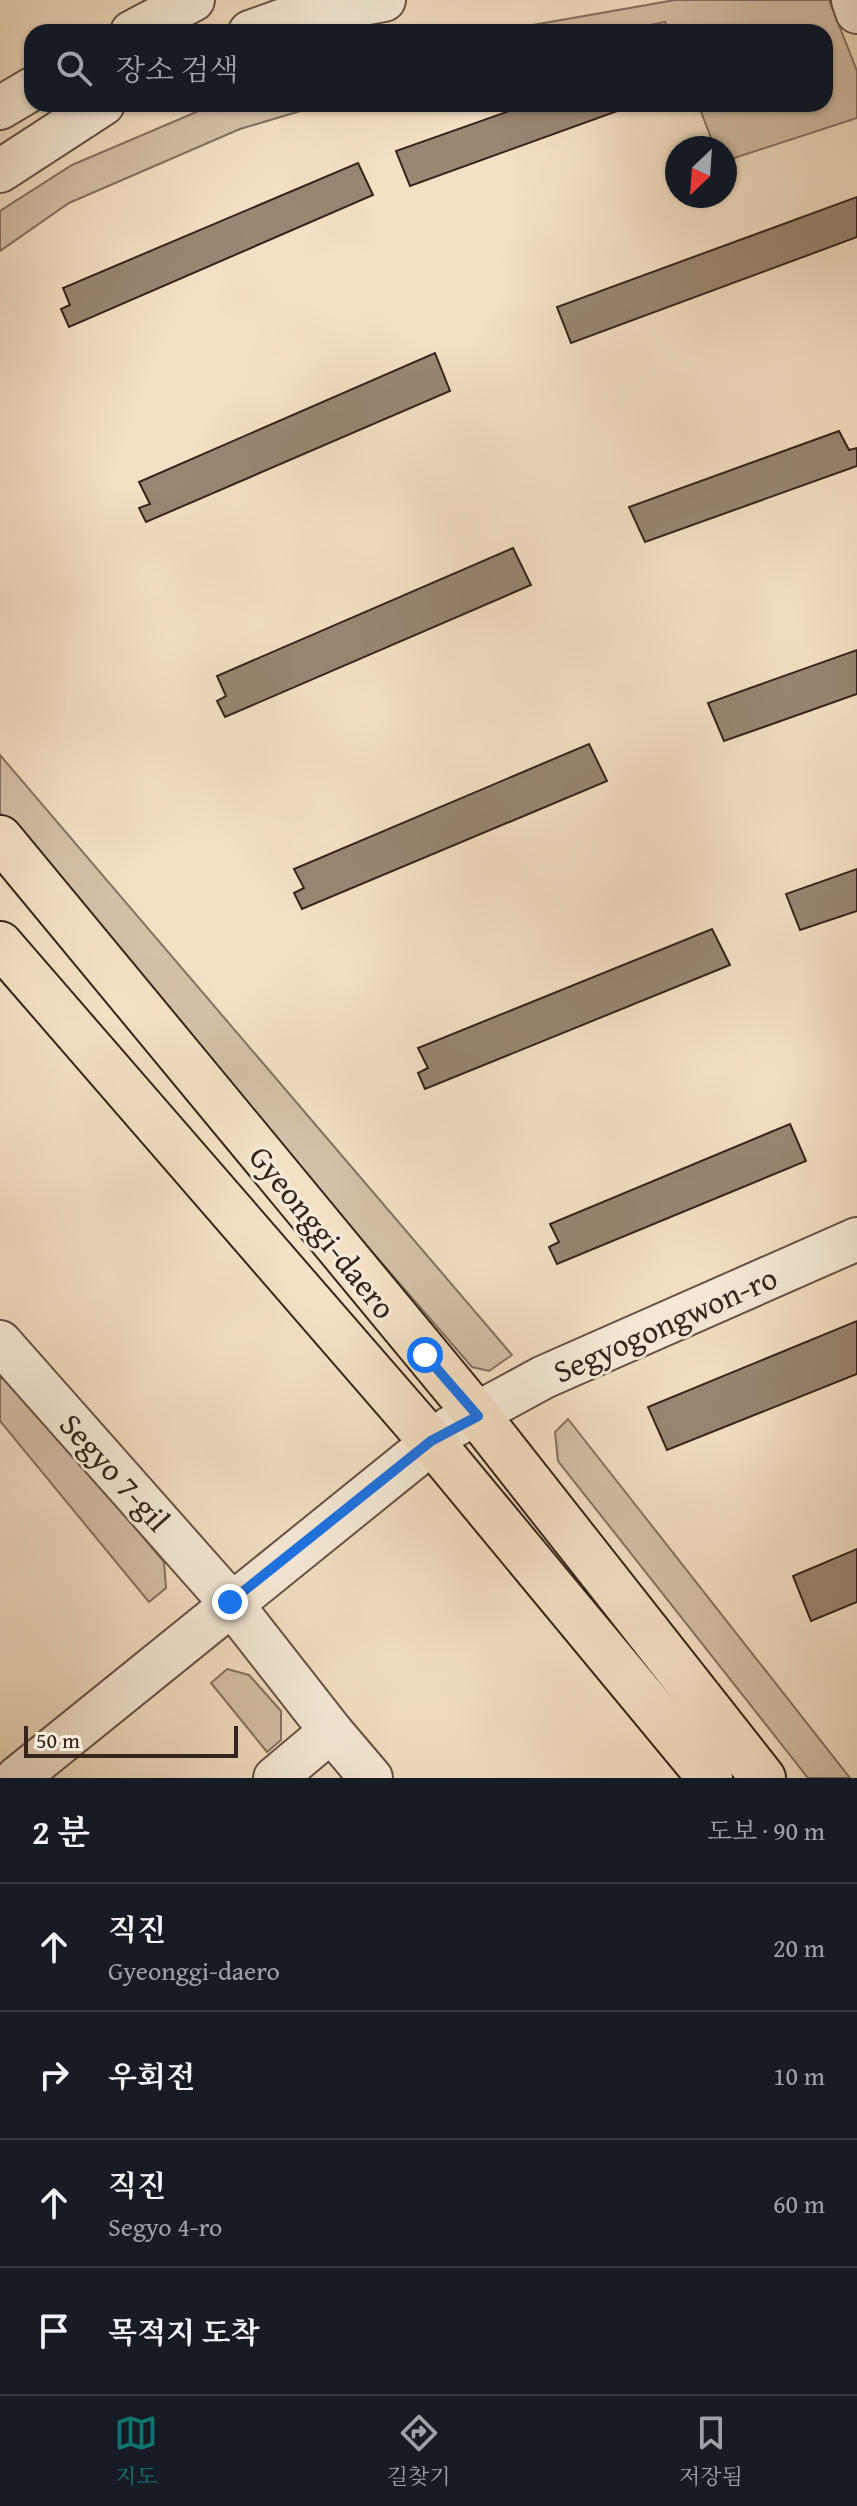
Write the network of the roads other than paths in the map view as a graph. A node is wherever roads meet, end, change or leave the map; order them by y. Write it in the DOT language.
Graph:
graph roads {
  1 [pos="193,0"];
  2 [pos="384,0"];
  3 [pos="853,0"];
  4 [pos="857,12"];
  5 [pos="147,24"];
  6 [pos="272,24"];
  7 [pos="24,94"];
  8 [pos="0,108"];
  9 [pos="91,112"];
  10 [pos="0,171"];
  11 [pos="0,838"];
  12 [pos="0,944"];
  13 [pos="857,1239"];
  14 [pos="0,1342"];
  15 [pos="478,1416"];
  16 [pos="431,1441"];
  17 [pos="230,1602"];
  18 [pos="331,1731"];
  19 [pos="17,1778"];
  20 [pos="275,1778"];
  21 [pos="371,1778"];
  22 [pos="710,1778"];
  23 [pos="763,1778"];
  1 -- 5 [label="street"];
  2 -- 6 [label="street"];
  3 -- 4 [label="street"];
  7 -- 8 [label="street"];
  9 -- 10 [label="street"];
  11 -- 15 [label="main road, Gyeonggi-daero"];
  12 -- 16 [label="main road, Gyeonggi-daero"];
  13 -- 15 [label="street, Segyogongwon-ro"];
  14 -- 17 [label="street, Segyo 7-gil"];
  15 -- 16 [label="street, Segyogongwon-ro"];
  15 -- 23 [label="main road, Gyeonggi-daero"];
  16 -- 17 [label="street, Segyogongwon-ro"];
  16 -- 22 [label="main road, Gyeonggi-daero"];
  17 -- 18 [label="street, Segyo 7-gil"];
  17 -- 19 [label="street, Segyogongwon-ro"];
  18 -- 20 [label="street"];
  18 -- 21 [label="street, Segyo 7-gil"];
}
